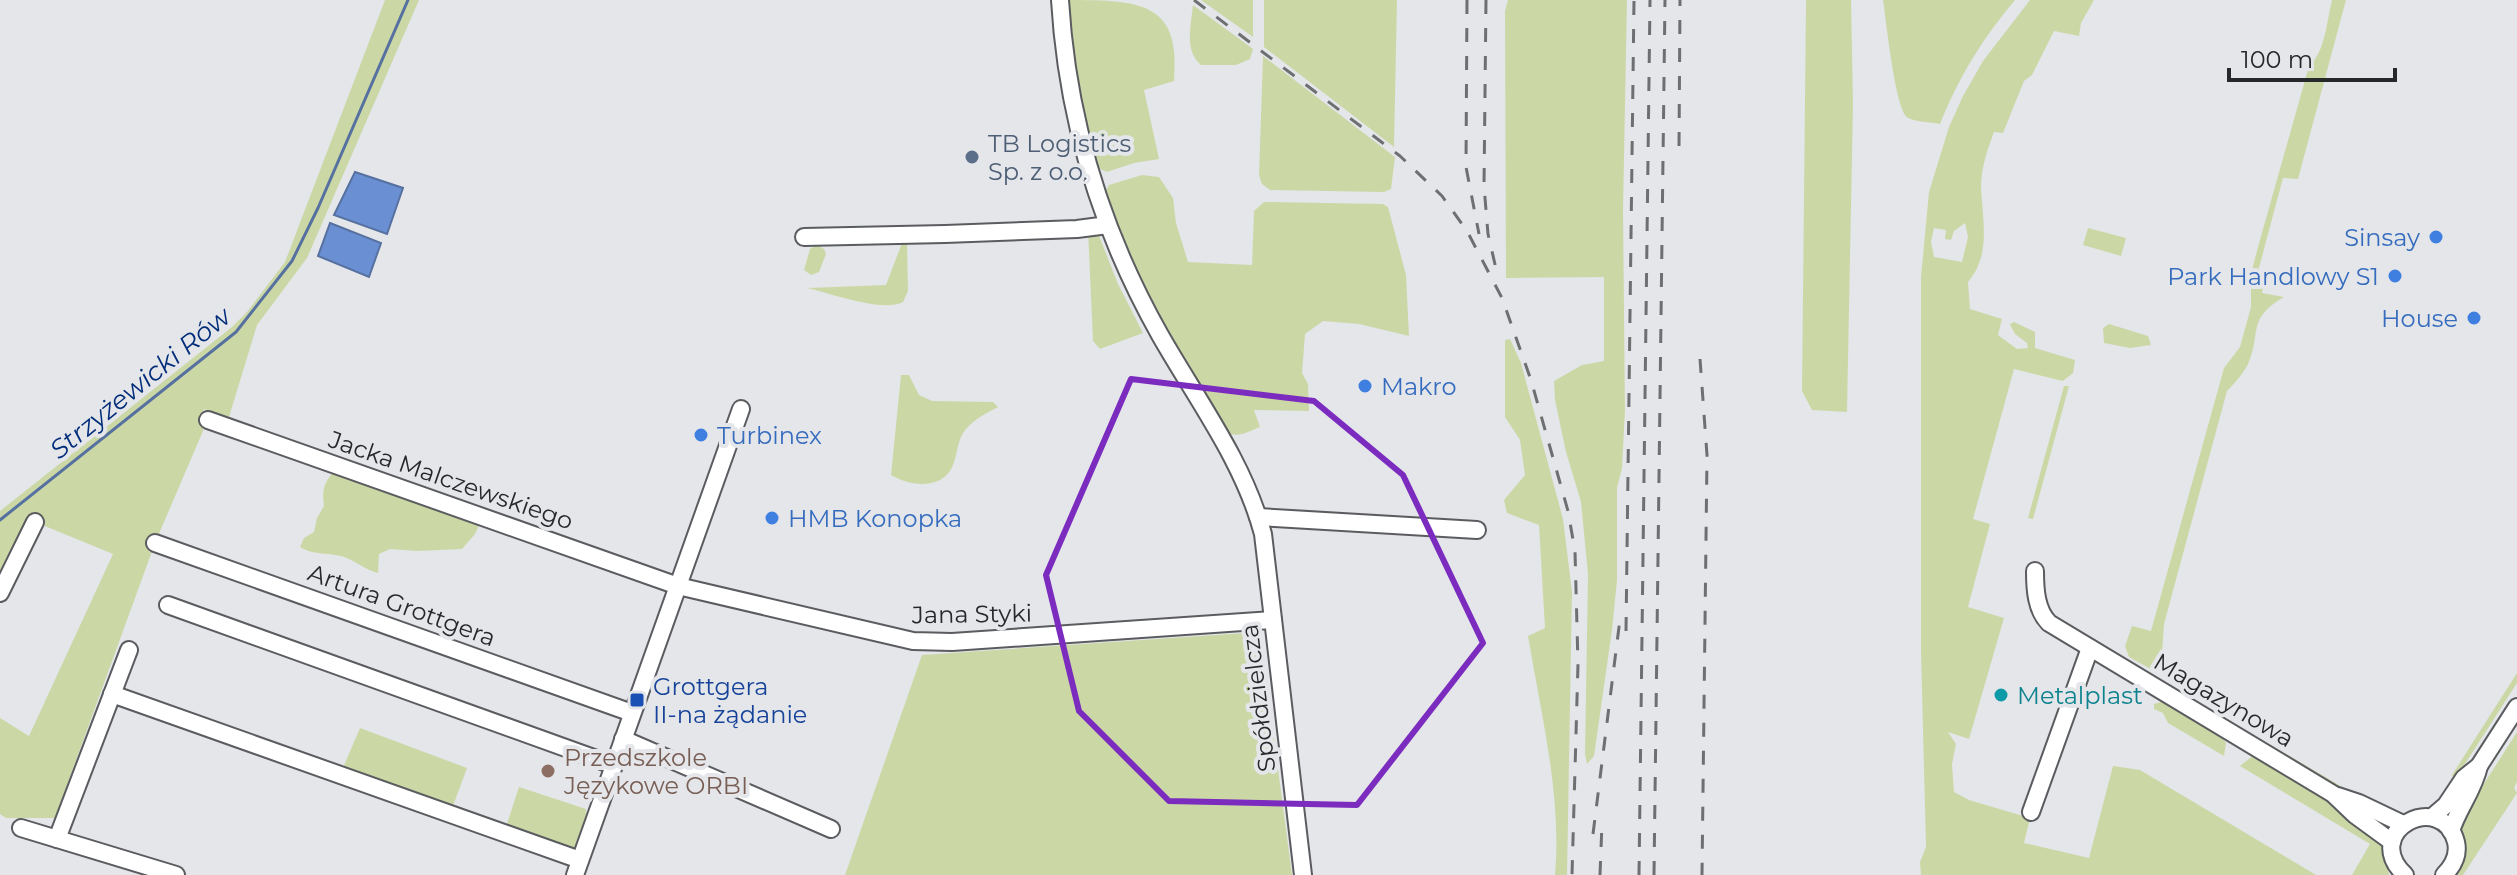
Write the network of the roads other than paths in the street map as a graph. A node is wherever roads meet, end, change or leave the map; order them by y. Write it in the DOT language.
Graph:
graph roads {
  1 [pos="1060,0"];
  2 [pos="1108,225"];
  3 [pos="804,237"];
  4 [pos="741,409"];
  5 [pos="208,420"];
  6 [pos="1258,517"];
  7 [pos="35,522"];
  8 [pos="1477,530"];
  9 [pos="155,543"];
  10 [pos="2035,571"];
  11 [pos="678,586"];
  12 [pos="0,593"];
  13 [pos="168,605"];
  14 [pos="1273,620"];
  15 [pos="2090,648"];
  16 [pos="129,650"];
  17 [pos="112,694"];
  18 [pos="2517,707"];
  19 [pos="632,713"];
  20 [pos="623,739"];
  21 [pos="613,765"];
  22 [pos="2479,766"];
  23 [pos="2333,794"];
  24 [pos="2031,812"];
  25 [pos="2432,817"];
  26 [pos="2403,824"];
  27 [pos="21,828"];
  28 [pos="831,829"];
  29 [pos="2451,831"];
  30 [pos="57,839"];
  31 [pos="2392,842"];
  32 [pos="577,868"];
  33 [pos="2399,873"];
  34 [pos="176,875"];
  35 [pos="1303,875"];
  36 [pos="2444,875"];
  1 -- 2 [label="street, Spółdzielcza"];
  2 -- 3 [label="street"];
  2 -- 6 [label="street, Spółdzielcza"];
  4 -- 11 [label="street"];
  5 -- 11 [label="street, Jacka Malczewskiego"];
  6 -- 8 [label="street"];
  6 -- 14 [label="street, Spółdzielcza"];
  7 -- 12 [label="street"];
  9 -- 19 [label="street, Artura Grottgera"];
  10 -- 15 [label="street, Magazynowa"];
  11 -- 14 [label="street, Jana Styki"];
  11 -- 19 [label="street"];
  13 -- 21 [label="street"];
  14 -- 35 [label="street, Spółdzielcza"];
  15 -- 23 [label="street, Magazynowa"];
  15 -- 24 [label="street"];
  16 -- 17 [label="street"];
  17 -- 30 [label="street"];
  17 -- 32 [label="street"];
  18 -- 22 [label="street"];
  19 -- 20 [label="street"];
  20 -- 21 [label="street"];
  20 -- 28 [label="street"];
  21 -- 32 [label="street"];
  22 -- 25 [label="street"];
  22 -- 29 [label="street"];
  23 -- 26 [label="street, Magazynowa"];
  23 -- 31 [label="street, Magazynowa"];
  25 -- 26 [label="street"];
  25 -- 29 [label="street"];
  26 -- 31 [label="street"];
  27 -- 30 [label="street"];
  29 -- 36 [label="street"];
  30 -- 34 [label="street"];
  31 -- 33 [label="street"];
}
